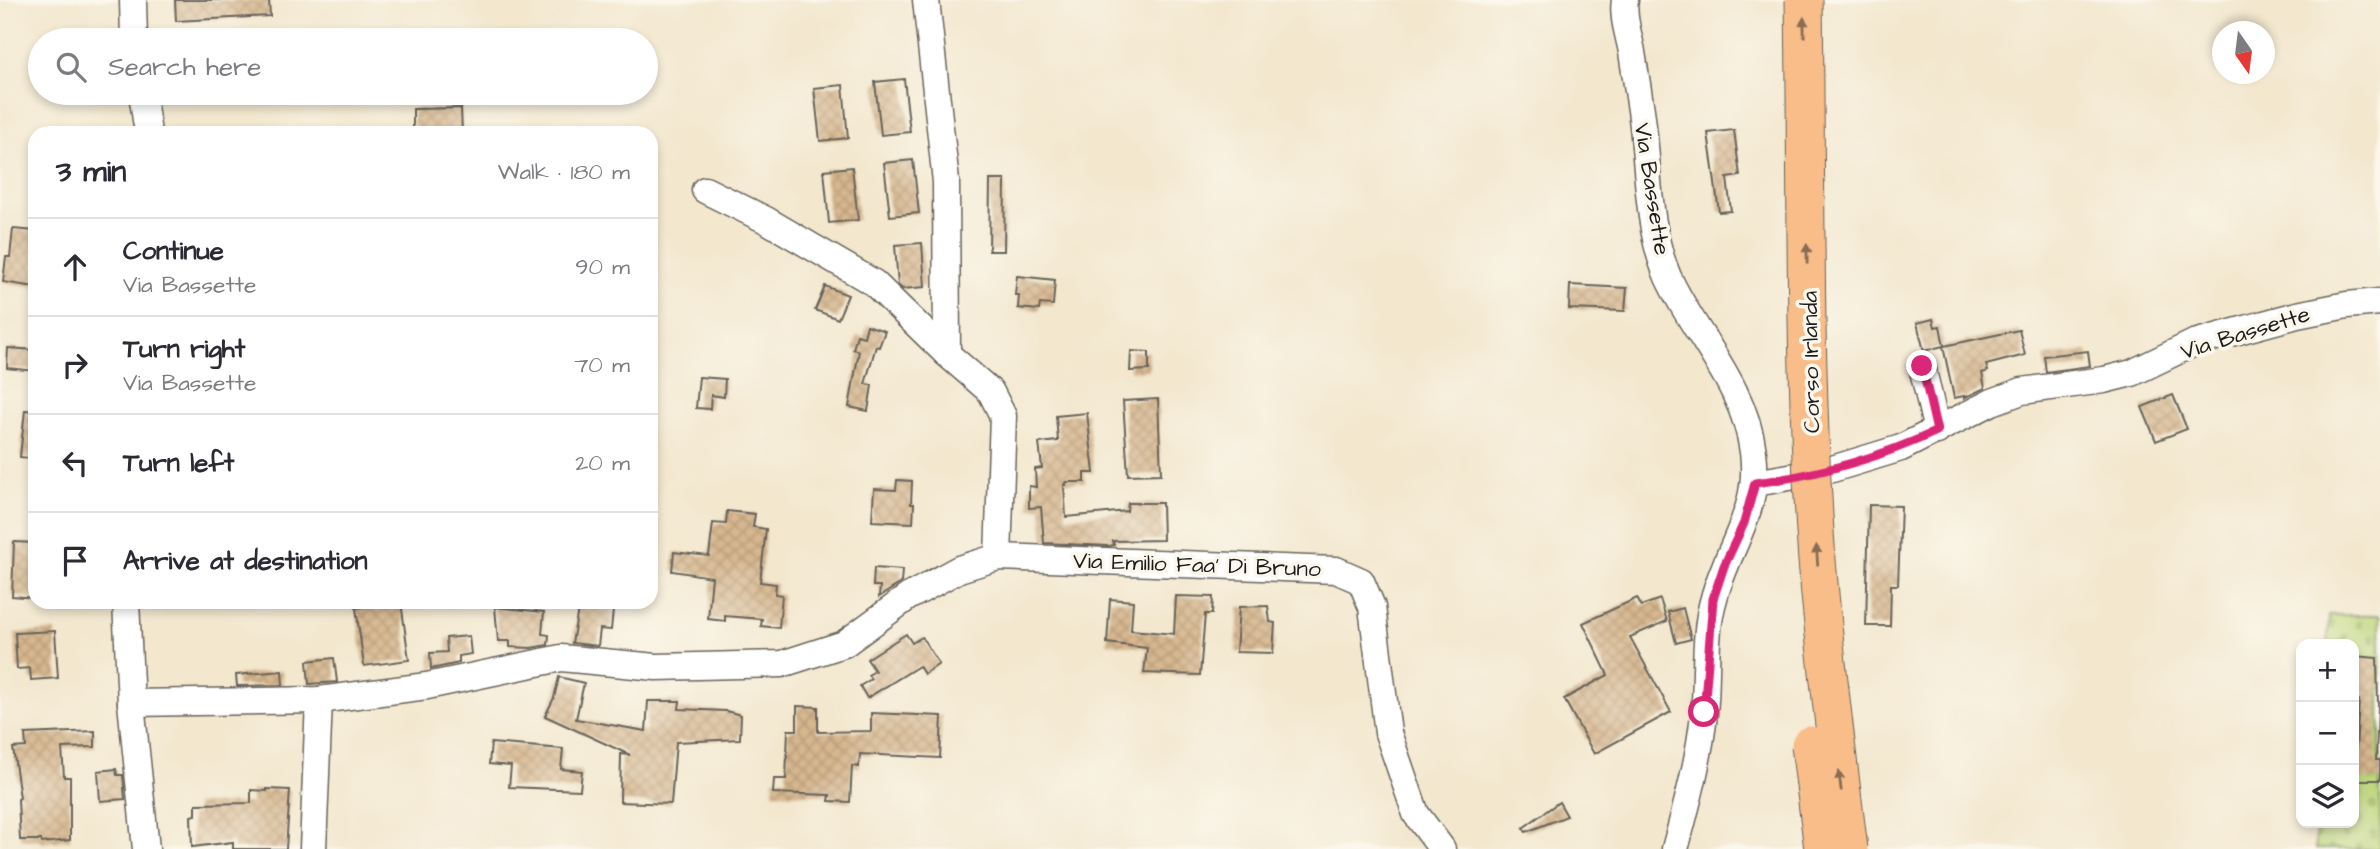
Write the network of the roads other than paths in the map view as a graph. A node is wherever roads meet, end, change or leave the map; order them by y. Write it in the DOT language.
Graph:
graph roads {
  1 [pos="133,0"];
  2 [pos="926,0"];
  3 [pos="1625,0"];
  4 [pos="1779,0"];
  5 [pos="1804,0"];
  6 [pos="134,28"];
  7 [pos="144,105"];
  8 [pos="147,126"];
  9 [pos="705,190"];
  10 [pos="2380,302"];
  11 [pos="947,343"];
  12 [pos="1922,366"];
  13 [pos="1937,431"];
  14 [pos="1755,483"];
  15 [pos="998,557"];
  16 [pos="126,609"];
  17 [pos="319,700"];
  18 [pos="131,704"];
  19 [pos="146,849"];
  20 [pos="313,849"];
  21 [pos="1442,849"];
  22 [pos="1675,849"];
  23 [pos="1823,849"];
  24 [pos="1849,849"];
  1 -- 6 [label="street"];
  2 -- 11 [label="street"];
  3 -- 14 [label="street, Via Bassette"];
  4 -- 23 [label="highway, Corso Irlanda, bridge"];
  24 -- 5 [label="highway, Corso Irlanda, one-way, bridge"];
  7 -- 8 [label="street"];
  9 -- 11 [label="street"];
  10 -- 13 [label="street, Via Bassette"];
  11 -- 15 [label="street"];
  12 -- 13 [label="street"];
  13 -- 14 [label="street, Via Bassette"];
  14 -- 22 [label="street, Via Bassette"];
  15 -- 17 [label="street, Via Emilio Faa' Di Bruno"];
  15 -- 21 [label="street, Via Emilio Faa' Di Bruno"];
  16 -- 18 [label="street"];
  17 -- 18 [label="street, Via Emilio Faa' Di Bruno"];
  17 -- 20 [label="street"];
  18 -- 19 [label="street"];
}
